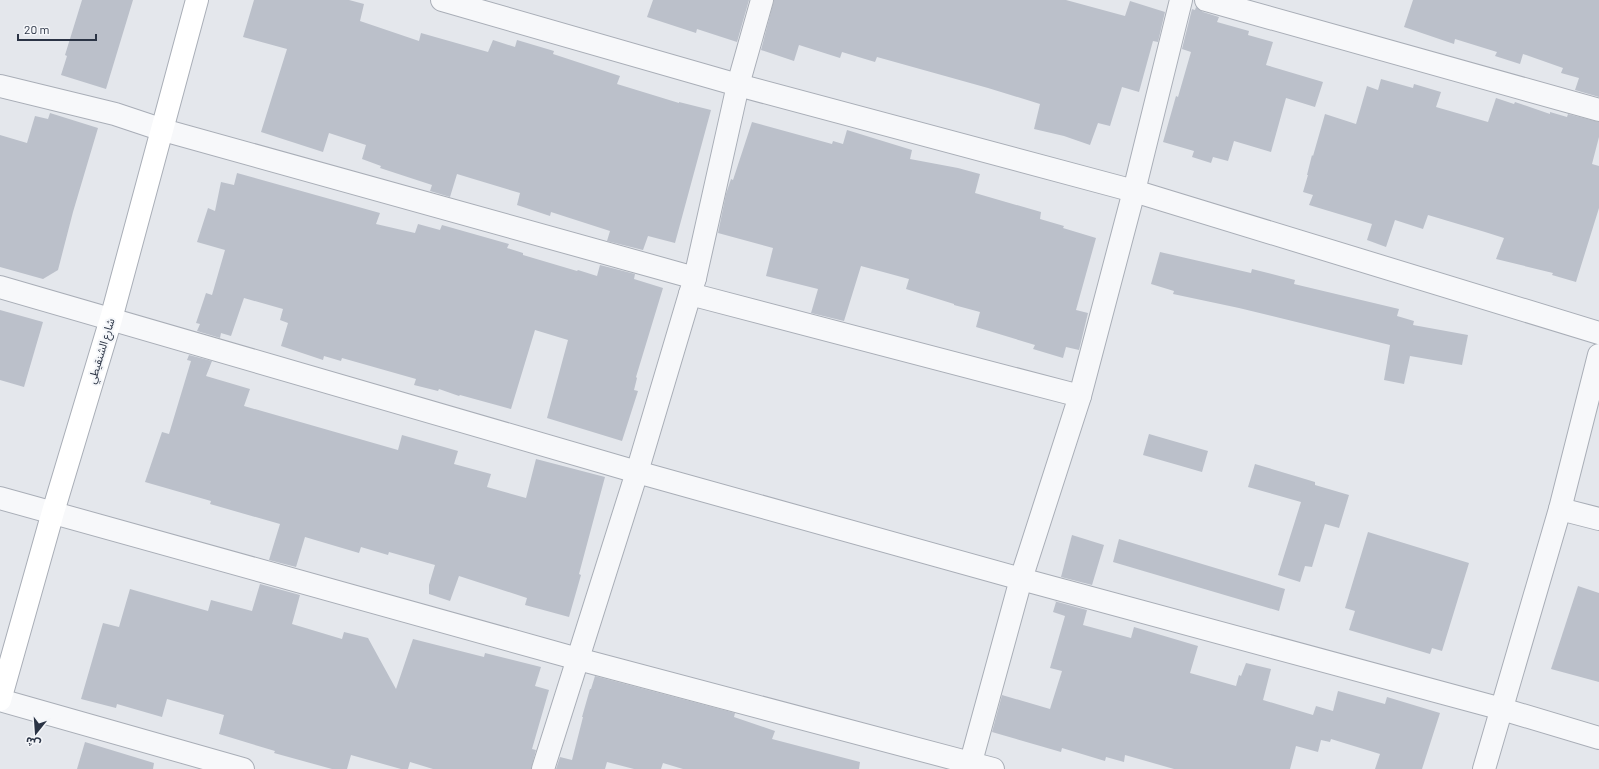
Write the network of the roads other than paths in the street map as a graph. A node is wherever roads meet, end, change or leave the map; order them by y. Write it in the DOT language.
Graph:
graph roads {
  1 [pos="198,0"];
  2 [pos="442,0"];
  3 [pos="762,0"];
  4 [pos="1181,0"];
  5 [pos="1206,0"];
  6 [pos="738,85"];
  7 [pos="0,86"];
  8 [pos="1599,110"];
  9 [pos="163,130"];
  10 [pos="1134,191"];
  11 [pos="693,286"];
  12 [pos="0,287"];
  13 [pos="111,319"];
  14 [pos="1599,333"];
  15 [pos="1599,355"];
  16 [pos="1080,396"];
  17 [pos="637,472"];
  18 [pos="0,498"];
  19 [pos="1560,509"];
  20 [pos="53,512"];
  21 [pos="1599,519"];
  22 [pos="1021,579"];
  23 [pos="578,658"];
  24 [pos="0,700"];
  25 [pos="1502,708"];
  26 [pos="1599,738"];
  27 [pos="970,766"];
  28 [pos="243,769"];
  29 [pos="542,769"];
  30 [pos="994,769"];
  31 [pos="1484,769"];
  1 -- 9 [label="street, شارع الشنقيطي"];
  2 -- 6 [label="street"];
  3 -- 6 [label="street"];
  4 -- 10 [label="street"];
  5 -- 8 [label="street"];
  6 -- 10 [label="street"];
  6 -- 11 [label="street"];
  7 -- 9 [label="street"];
  9 -- 11 [label="street"];
  9 -- 13 [label="street, شارع الشنقيطي"];
  10 -- 14 [label="street"];
  10 -- 16 [label="street"];
  11 -- 16 [label="street"];
  11 -- 17 [label="street"];
  12 -- 13 [label="street"];
  13 -- 17 [label="street"];
  13 -- 20 [label="street, شارع الشنقيطي"];
  15 -- 19 [label="street"];
  16 -- 22 [label="street"];
  17 -- 22 [label="street"];
  17 -- 23 [label="street"];
  18 -- 20 [label="street"];
  19 -- 21 [label="street"];
  19 -- 25 [label="street"];
  20 -- 23 [label="street"];
  20 -- 24 [label="street, شارع الشنقيطي"];
  22 -- 25 [label="street"];
  22 -- 27 [label="street"];
  23 -- 27 [label="street"];
  23 -- 29 [label="street"];
  24 -- 28 [label="street"];
  25 -- 26 [label="street"];
  25 -- 31 [label="street"];
  27 -- 30 [label="street"];
}
